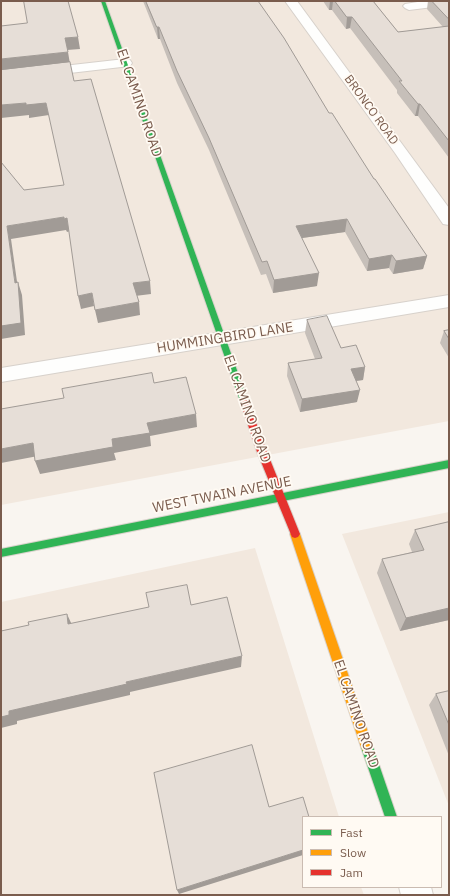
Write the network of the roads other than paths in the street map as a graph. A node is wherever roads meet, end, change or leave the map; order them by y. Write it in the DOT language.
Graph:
graph roads {
  1 [pos="103,1"];
  2 [pos="291,1"];
  3 [pos="449,2"];
  4 [pos="409,6"];
  5 [pos="126,63"];
  6 [pos="1,77"];
  7 [pos="449,220"];
  8 [pos="449,301"];
  9 [pos="222,339"];
  10 [pos="1,375"];
  11 [pos="449,464"];
  12 [pos="280,498"];
  13 [pos="1,553"];
  14 [pos="391,816"];
  1 -- 5 [label="street, EL CAMINO ROAD"];
  2 -- 7 [label="street, BRONCO ROAD"];
  3 -- 4 [label="street"];
  5 -- 6 [label="street"];
  5 -- 9 [label="street, EL CAMINO ROAD"];
  8 -- 9 [label="street, HUMMINGBIRD LANE"];
  9 -- 10 [label="street, HUMMINGBIRD LANE"];
  9 -- 12 [label="street, EL CAMINO ROAD"];
  11 -- 12 [label="street, WEST TWAIN AVENUE"];
  12 -- 13 [label="street, WEST TWAIN AVENUE"];
  12 -- 14 [label="street, EL CAMINO ROAD"];
}
